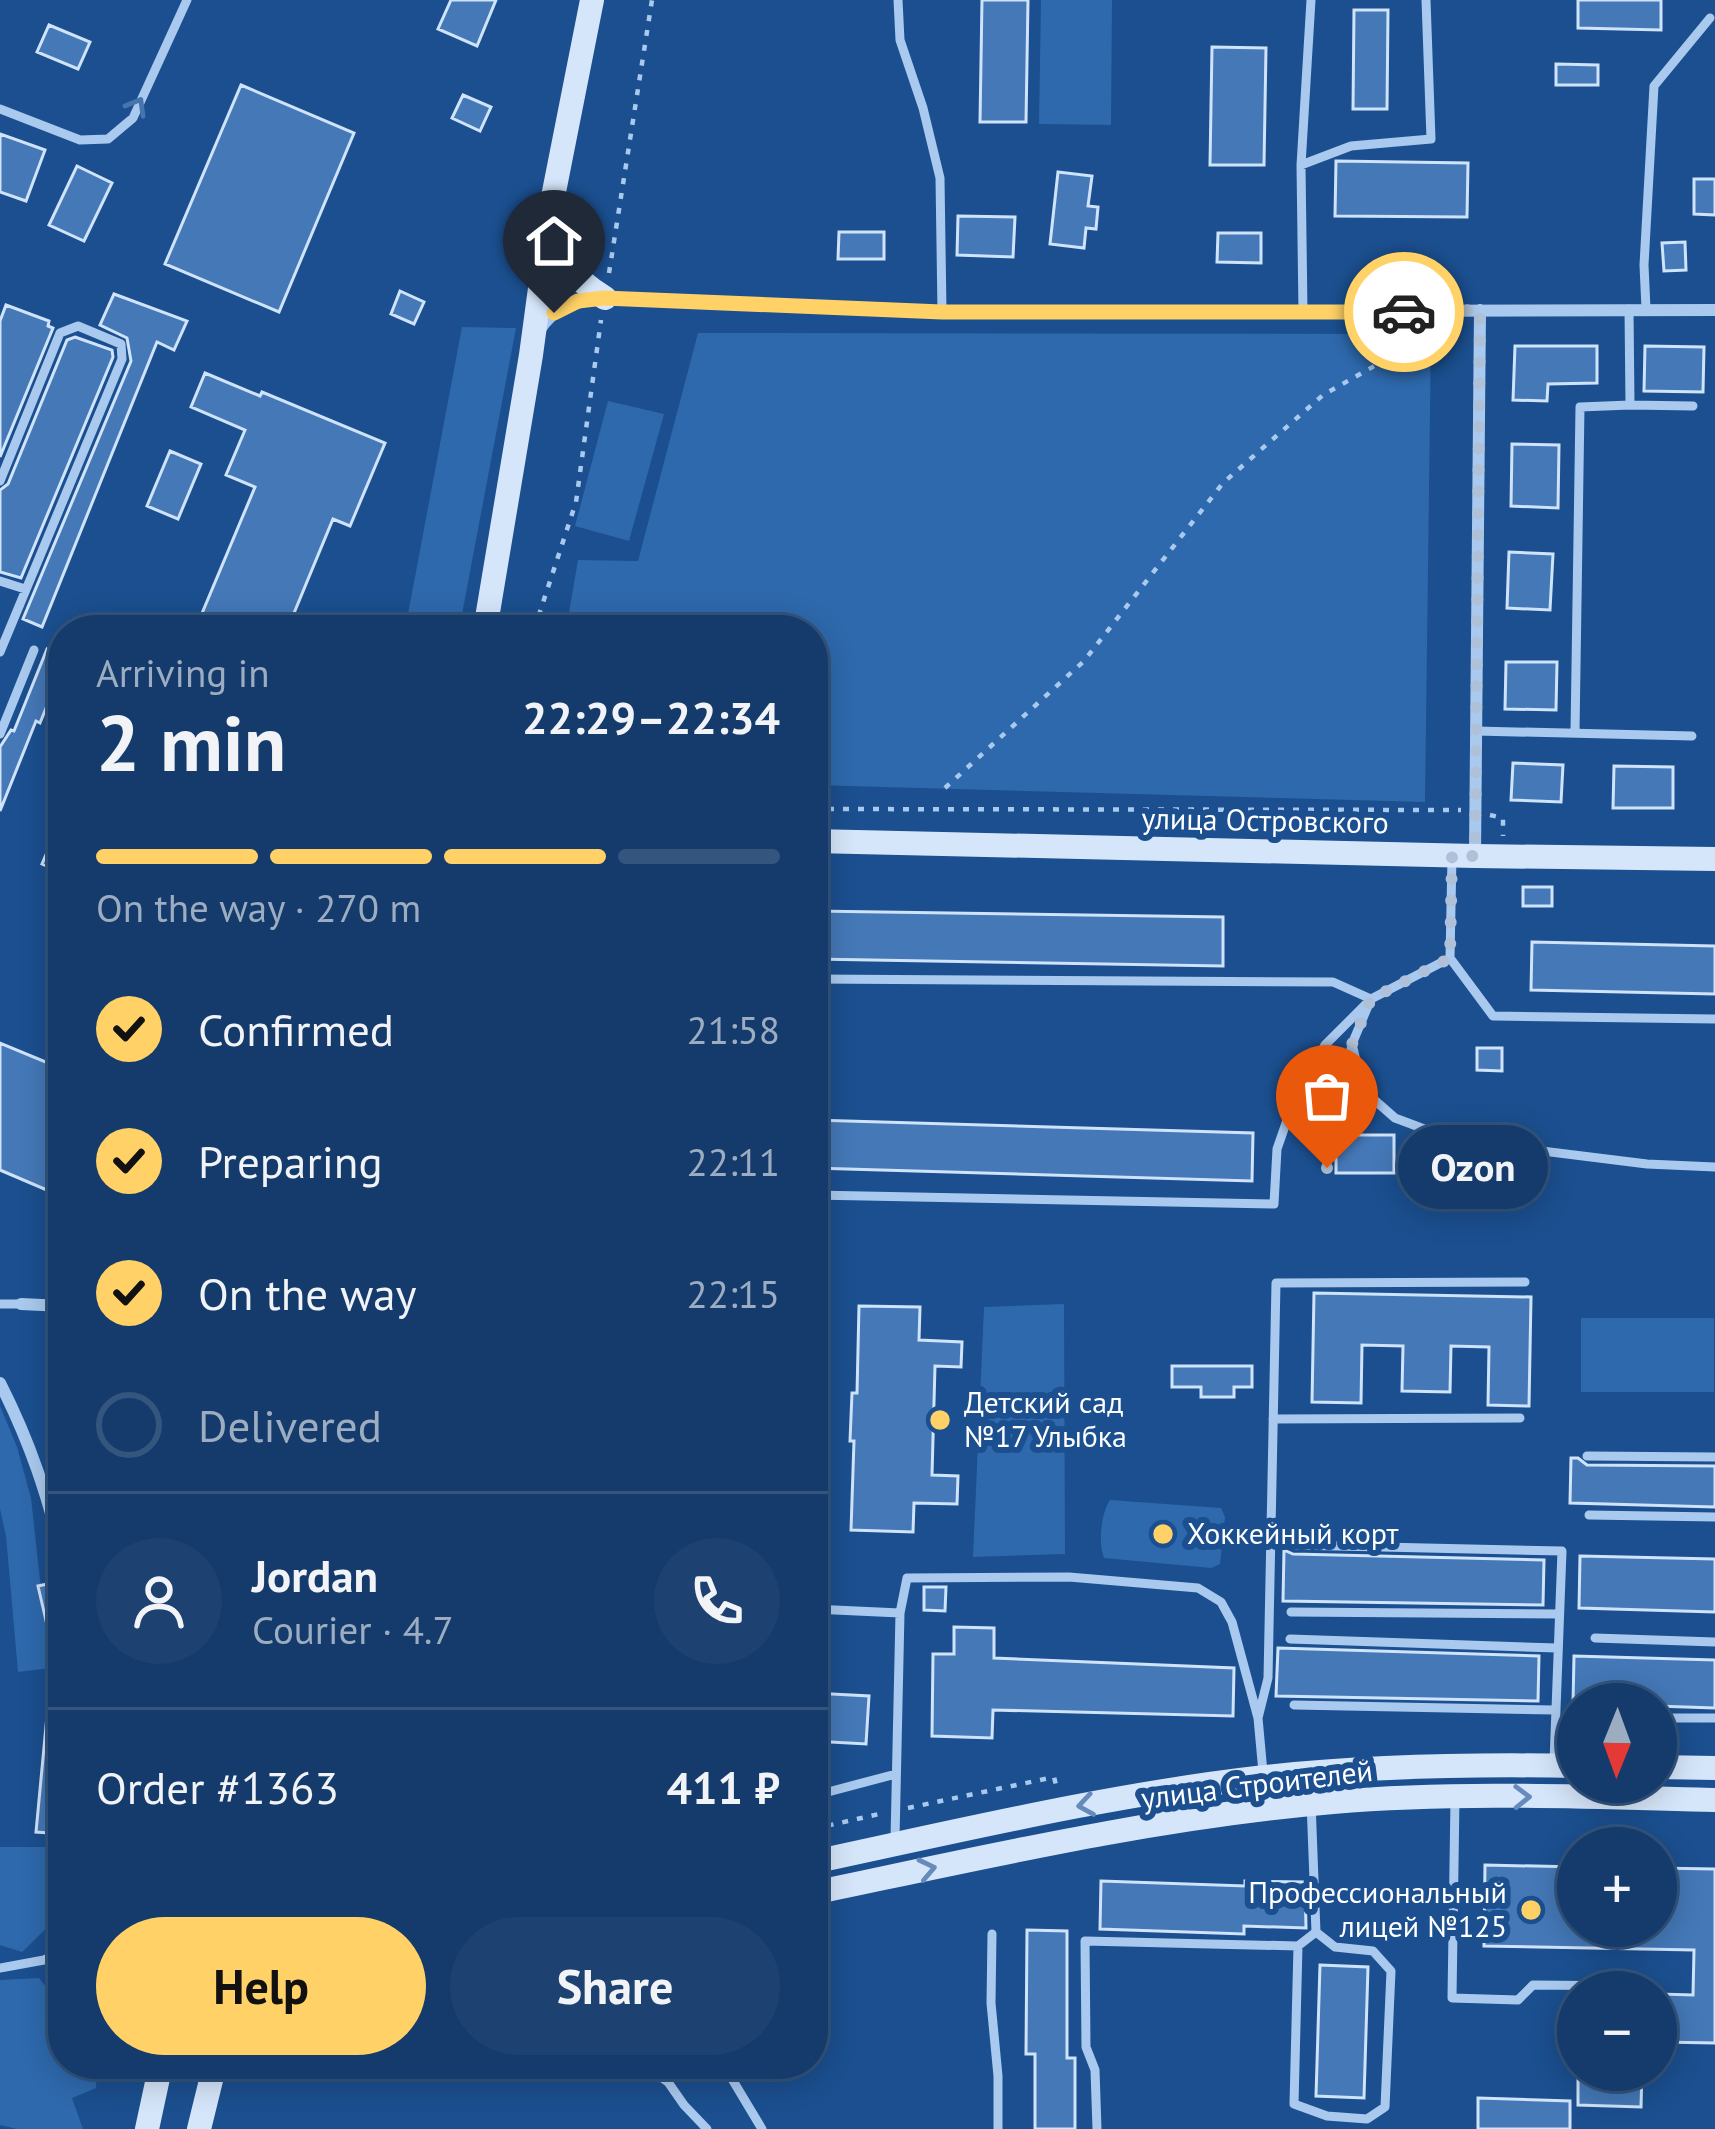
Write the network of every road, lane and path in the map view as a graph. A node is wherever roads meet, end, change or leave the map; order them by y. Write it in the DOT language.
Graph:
graph roads {
  1 [pos="188,0"];
  2 [pos="592,0"];
  3 [pos="898,0"];
  4 [pos="1310,0"];
  5 [pos="1426,0"];
  6 [pos="1710,18"];
  7 [pos="0,110"];
  8 [pos="1300,165"];
  9 [pos="550,207"];
  10 [pos="604,298"];
  11 [pos="1646,309"];
  12 [pos="1480,310"];
  13 [pos="1629,310"];
  14 [pos="1715,310"];
  15 [pos="942,312"];
  16 [pos="1303,313"];
  17 [pos="1431,334"];
  18 [pos="531,355"];
  19 [pos="1630,405"];
  20 [pos="1693,406"];
  21 [pos="0,481"];
  22 [pos="0,581"];
  23 [pos="25,589"];
  24 [pos="488,615"];
  25 [pos="34,650"];
  26 [pos="0,652"];
  27 [pos="1476,731"];
  28 [pos="1575,732"];
  29 [pos="0,734"];
  30 [pos="1692,736"];
  31 [pos="945,788"];
  32 [pos="828,809"];
  33 [pos="1475,811"];
  34 [pos="828,841"];
  35 [pos="1463,856"];
  36 [pos="1504,857"];
  37 [pos="1715,859"];
  38 [pos="1450,958"];
  39 [pos="828,979"];
  40 [pos="1371,999"];
  41 [pos="1715,1019"];
  42 [pos="1352,1044"];
  43 [pos="1715,1167"];
  44 [pos="1327,1168"];
  45 [pos="828,1196"];
  46 [pos="1525,1282"];
  47 [pos="0,1304"];
  48 [pos="21,1304"];
  49 [pos="48,1305"];
  50 [pos="0,1383"];
  51 [pos="1520,1418"];
  52 [pos="1273,1419"];
  53 [pos="1587,1456"];
  54 [pos="1715,1457"];
  55 [pos="48,1501"];
  56 [pos="1589,1515"];
  57 [pos="1715,1517"];
  58 [pos="1293,1545"];
  59 [pos="828,1611"];
  60 [pos="1291,1612"];
  61 [pos="900,1613"];
  62 [pos="1559,1614"];
  63 [pos="1595,1638"];
  64 [pos="1290,1639"];
  65 [pos="1715,1642"];
  66 [pos="1557,1648"];
  67 [pos="1294,1705"];
  68 [pos="1555,1710"];
  69 [pos="1258,1718"];
  70 [pos="1677,1718"];
  71 [pos="1715,1718"];
  72 [pos="1557,1720"];
  73 [pos="1557,1766"];
  74 [pos="1677,1767"];
  75 [pos="1715,1768"];
  76 [pos="1310,1773"];
  77 [pos="896,1774"];
  78 [pos="1054,1777"];
  79 [pos="1264,1777"];
  80 [pos="828,1792"];
  81 [pos="1455,1798"];
  82 [pos="1715,1800"];
  83 [pos="1311,1804"];
  84 [pos="1266,1809"];
  85 [pos="895,1810"];
  86 [pos="828,1826"];
  87 [pos="895,1844"];
  88 [pos="828,1859"];
  89 [pos="828,1890"];
  90 [pos="1316,1932"];
  91 [pos="992,1934"];
  92 [pos="1298,1946"];
  93 [pos="48,1958"];
  94 [pos="0,1968"];
  95 [pos="1557,1985"];
  96 [pos="157,2079"];
  97 [pos="212,2079"];
  98 [pos="664,2079"];
  99 [pos="732,2079"];
  100 [pos="753,2116"];
  101 [pos="147,2129"];
  102 [pos="200,2129"];
  103 [pos="707,2129"];
  104 [pos="749,2129"];
  105 [pos="762,2129"];
  106 [pos="998,2129"];
  107 [pos="1097,2129"];
  7 -- 1 [label="lane, one-way"];
  2 -- 9 [label="street"];
  3 -- 15 [label="lane"];
  4 -- 8 [label="lane"];
  5 -- 8 [label="lane"];
  6 -- 11 [label="lane"];
  8 -- 16 [label="lane"];
  9 -- 10 [label="street"];
  9 -- 18 [label="street"];
  10 -- 15 [label="street"];
  10 -- 18 [label="street"];
  11 -- 13 [label="street"];
  11 -- 14 [label="street"];
  12 -- 13 [label="street"];
  12 -- 16 [label="street"];
  12 -- 27 [label="street"];
  13 -- 19 [label="lane"];
  15 -- 16 [label="street"];
  17 -- 31 [label="path"];
  18 -- 24 [label="street"];
  19 -- 20 [label="lane"];
  19 -- 28 [label="lane"];
  21 -- 23 [label="lane"];
  22 -- 23 [label="lane"];
  23 -- 26 [label="lane"];
  25 -- 29 [label="lane"];
  27 -- 28 [label="lane"];
  27 -- 33 [label="street"];
  28 -- 30 [label="lane"];
  32 -- 33 [label="path"];
  33 -- 35 [label="street"];
  33 -- 36 [label="path"];
  34 -- 35 [label="street, улица Островского"];
  35 -- 36 [label="street, улица Островского"];
  35 -- 38 [label="lane"];
  36 -- 37 [label="street, улица Островского"];
  38 -- 40 [label="lane"];
  38 -- 41 [label="lane"];
  39 -- 40 [label="lane"];
  40 -- 42 [label="lane"];
  40 -- 45 [label="lane"];
  42 -- 43 [label="lane"];
  42 -- 44 [label="lane"];
  46 -- 52 [label="lane"];
  47 -- 48 [label="lane"];
  48 -- 49 [label="street"];
  50 -- 55 [label="street"];
  51 -- 52 [label="lane"];
  52 -- 69 [label="lane"];
  53 -- 54 [label="lane"];
  56 -- 57 [label="lane"];
  58 -- 62 [label="lane"];
  59 -- 61 [label="lane"];
  60 -- 62 [label="lane"];
  61 -- 69 [label="lane"];
  61 -- 77 [label="lane"];
  62 -- 66 [label="lane"];
  63 -- 65 [label="lane"];
  64 -- 66 [label="lane"];
  66 -- 68 [label="lane"];
  67 -- 68 [label="lane"];
  68 -- 72 [label="lane"];
  69 -- 79 [label="lane"];
  70 -- 71 [label="lane"];
  73 -- 76 [label="street, улица Строителей"];
  74 -- 75 [label="street"];
  76 -- 79 [label="street, улица Строителей"];
  76 -- 83 [label="lane"];
  77 -- 80 [label="lane"];
  77 -- 85 [label="lane"];
  78 -- 85 [label="path"];
  79 -- 84 [label="lane"];
  79 -- 87 [label="street, улица Строителей, one-way"];
  81 -- 82 [label="street, улица Строителей, one-way"];
  81 -- 83 [label="street, улица Строителей"];
  81 -- 95 [label="lane"];
  83 -- 84 [label="street, улица Строителей"];
  83 -- 90 [label="lane"];
  89 -- 84 [label="street, улица Строителей, one-way"];
  85 -- 86 [label="path"];
  85 -- 87 [label="lane"];
  87 -- 88 [label="street, улица Строителей"];
  90 -- 92 [label="lane"];
  90 -- 92 [label="lane"];
  91 -- 106 [label="lane"];
  92 -- 107 [label="lane"];
  93 -- 94 [label="lane"];
  96 -- 101 [label="street"];
  97 -- 102 [label="street"];
  98 -- 103 [label="lane"];
  99 -- 100 [label="lane"];
  100 -- 104 [label="lane"];
  100 -- 105 [label="lane"];
}
